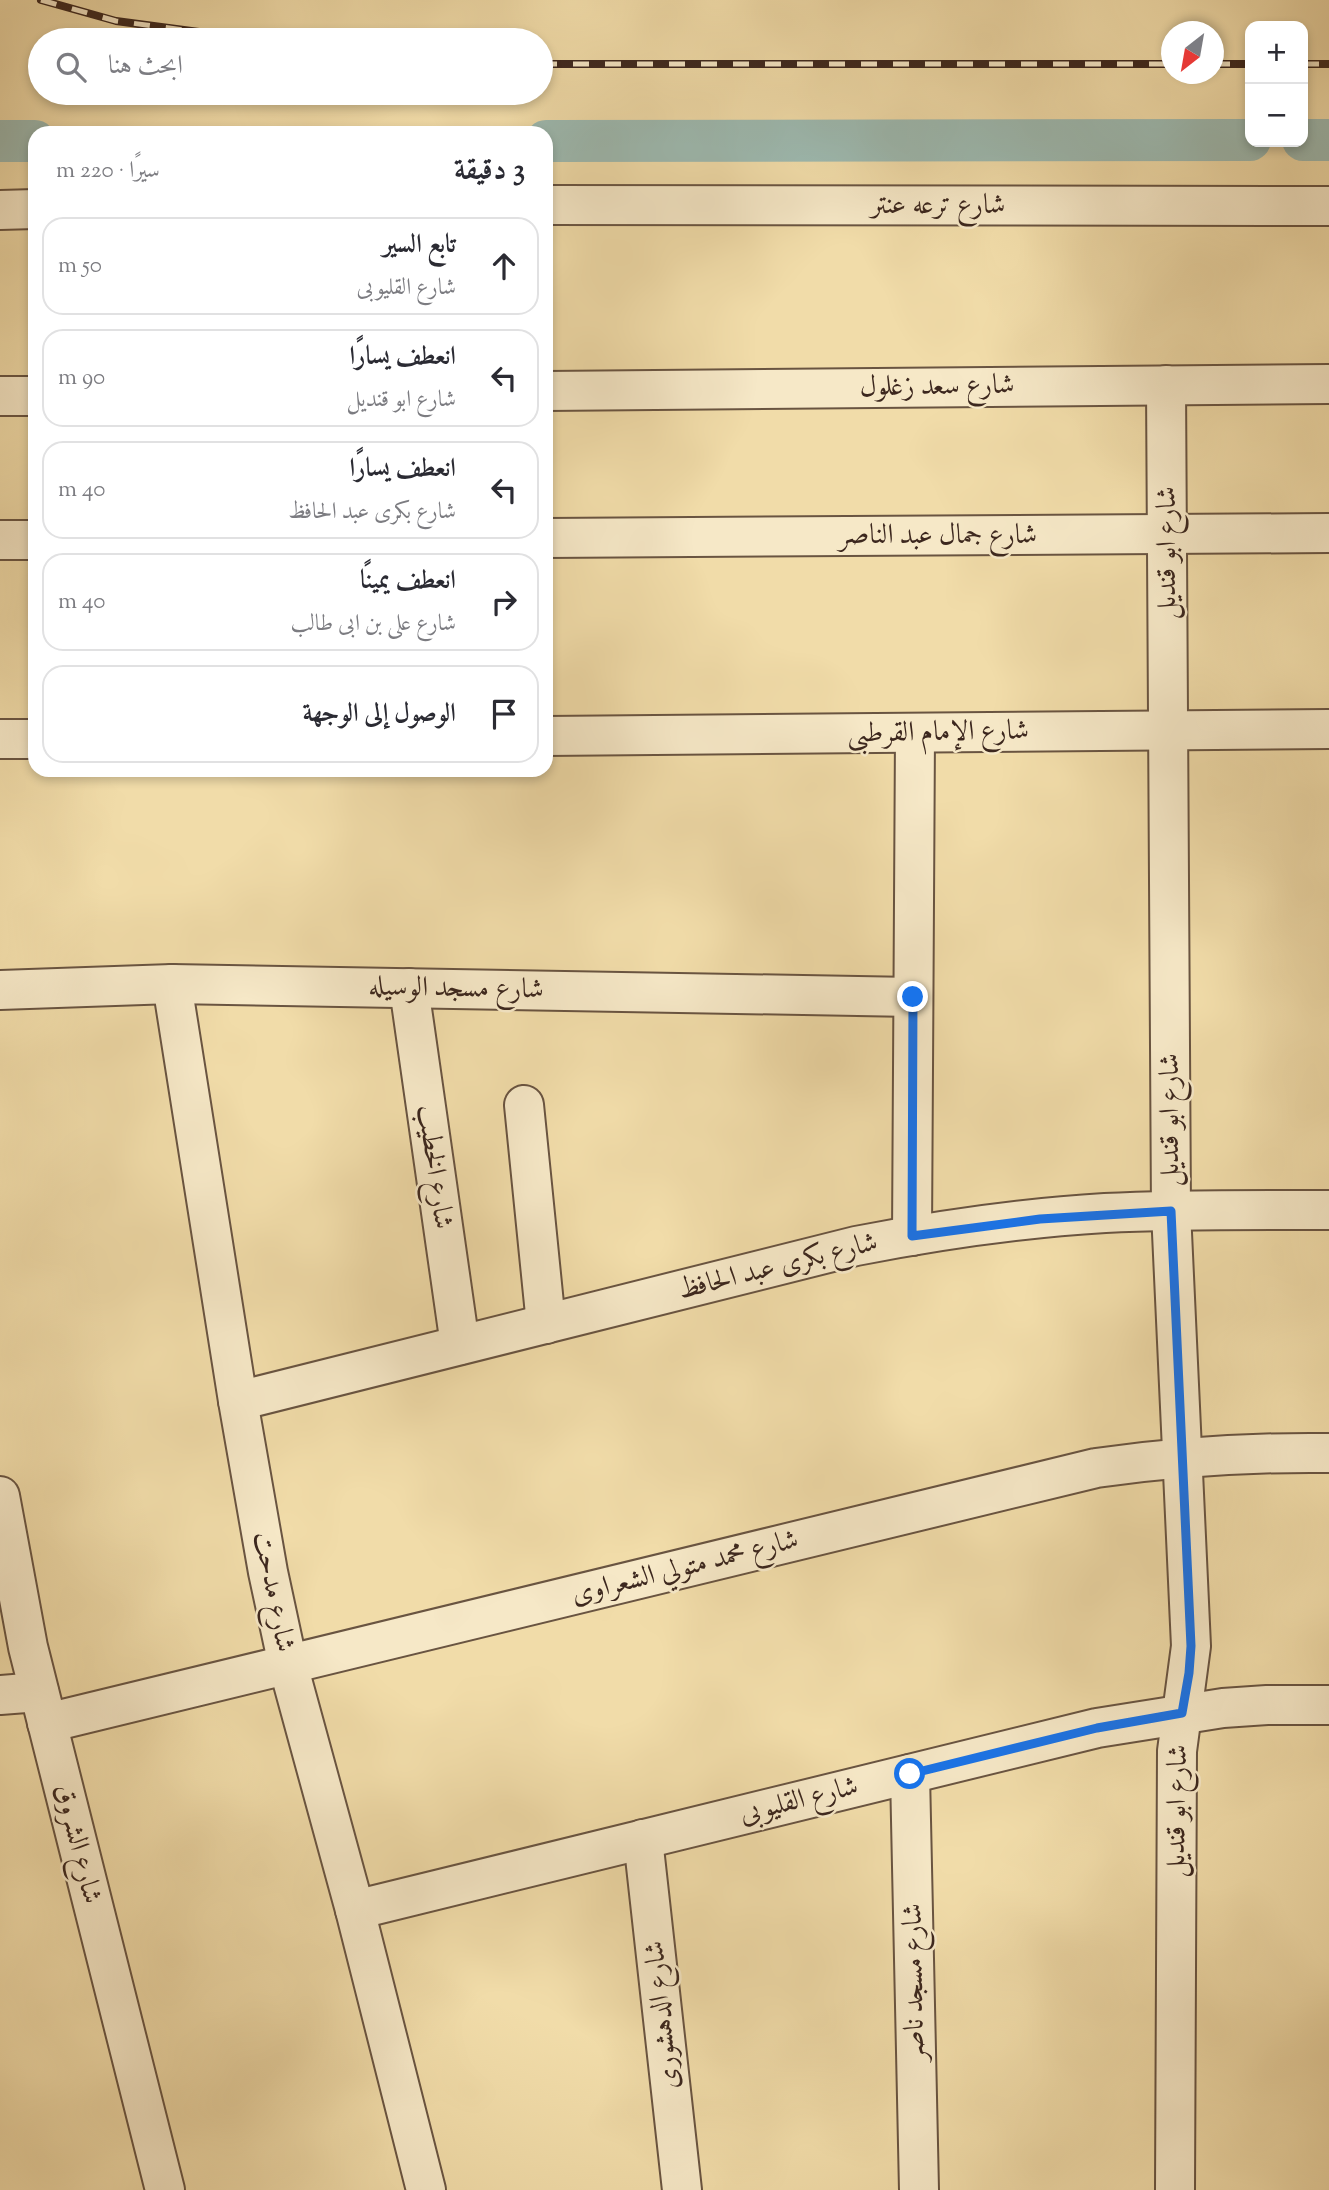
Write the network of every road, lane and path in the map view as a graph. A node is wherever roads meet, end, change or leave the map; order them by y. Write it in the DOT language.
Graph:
graph roads {
  1 [pos="553,205"];
  2 [pos="1329,206"];
  3 [pos="28,209"];
  4 [pos="0,210"];
  5 [pos="1166,384"];
  6 [pos="1329,384"];
  7 [pos="553,391"];
  8 [pos="0,396"];
  9 [pos="28,396"];
  10 [pos="1329,533"];
  11 [pos="1168,535"];
  12 [pos="553,537"];
  13 [pos="0,540"];
  14 [pos="28,540"];
  15 [pos="1329,729"];
  16 [pos="1169,730"];
  17 [pos="915,734"];
  18 [pos="553,736"];
  19 [pos="0,739"];
  20 [pos="28,739"];
  21 [pos="172,984"];
  22 [pos="409,988"];
  23 [pos="0,990"];
  24 [pos="913,997"];
  25 [pos="524,1105"];
  26 [pos="1329,1210"];
  27 [pos="1171,1211"];
  28 [pos="912,1236"];
  29 [pos="545,1324"];
  30 [pos="460,1345"];
  31 [pos="238,1401"];
  32 [pos="1329,1453"];
  33 [pos="1183,1457"];
  34 [pos="0,1496"];
  35 [pos="288,1665"];
  36 [pos="0,1695"];
  37 [pos="1329,1705"];
  38 [pos="43,1708"];
  39 [pos="1182,1713"];
  40 [pos="910,1774"];
  41 [pos="643,1839"];
  42 [pos="355,1910"];
  43 [pos="166,2190"];
  44 [pos="426,2190"];
  45 [pos="682,2190"];
  46 [pos="919,2190"];
  47 [pos="1175,2190"];
  1 -- 2 [label="street, شارع ترعه عنتر"];
  3 -- 4 [label="street"];
  5 -- 6 [label="street, شارع سعد زغلول"];
  5 -- 7 [label="street, شارع سعد زغلول"];
  5 -- 11 [label="street, شارع ابو قنديل"];
  8 -- 9 [label="street"];
  10 -- 11 [label="street, شارع جمال عبد الناصر"];
  11 -- 12 [label="street, شارع جمال عبد الناصر"];
  11 -- 16 [label="street, شارع ابو قنديل"];
  13 -- 14 [label="street"];
  15 -- 16 [label="street, شارع الإمام القرطبى"];
  16 -- 17 [label="street, شارع الإمام القرطبى"];
  16 -- 27 [label="street, شارع ابو قنديل"];
  17 -- 18 [label="street, شارع الإمام القرطبى"];
  17 -- 24 [label="street"];
  19 -- 20 [label="street"];
  21 -- 22 [label="street, شارع مسجد الوسيله"];
  21 -- 23 [label="street, شارع مسجد الوسيله"];
  21 -- 31 [label="street, شارع مدحت"];
  22 -- 24 [label="street, شارع مسجد الوسيله"];
  22 -- 30 [label="street, شارع الخطيب"];
  24 -- 28 [label="street"];
  25 -- 29 [label="street"];
  26 -- 27 [label="street, شارع بكرى عبد الحافظ"];
  27 -- 28 [label="street, شارع بكرى عبد الحافظ"];
  27 -- 33 [label="street, شارع ابو قنديل"];
  28 -- 29 [label="street, شارع بكرى عبد الحافظ"];
  29 -- 30 [label="street, شارع بكرى عبد الحافظ"];
  30 -- 31 [label="street, شارع بكرى عبد الحافظ"];
  31 -- 35 [label="street, شارع مدحت"];
  32 -- 33 [label="street, شارع محمد متولي الشعراوى"];
  33 -- 35 [label="street, شارع محمد متولي الشعراوى"];
  33 -- 39 [label="street, شارع ابو قنديل"];
  34 -- 38 [label="street, شارع الشروق"];
  35 -- 38 [label="street, شارع محمد متولي الشعراوى"];
  35 -- 42 [label="street, شارع مدحت"];
  36 -- 38 [label="street, شارع محمد متولي الشعراوى"];
  37 -- 39 [label="street, شارع القليوبى"];
  38 -- 43 [label="street, شارع الشروق"];
  39 -- 40 [label="street, شارع القليوبى"];
  39 -- 47 [label="street, شارع ابو قنديل"];
  40 -- 41 [label="street, شارع القليوبى"];
  40 -- 46 [label="street, شارع مسجد ناصر"];
  41 -- 42 [label="street, شارع القليوبى"];
  41 -- 45 [label="street, شارع الدهشورى"];
  42 -- 44 [label="street, شارع مدحت"];
}
